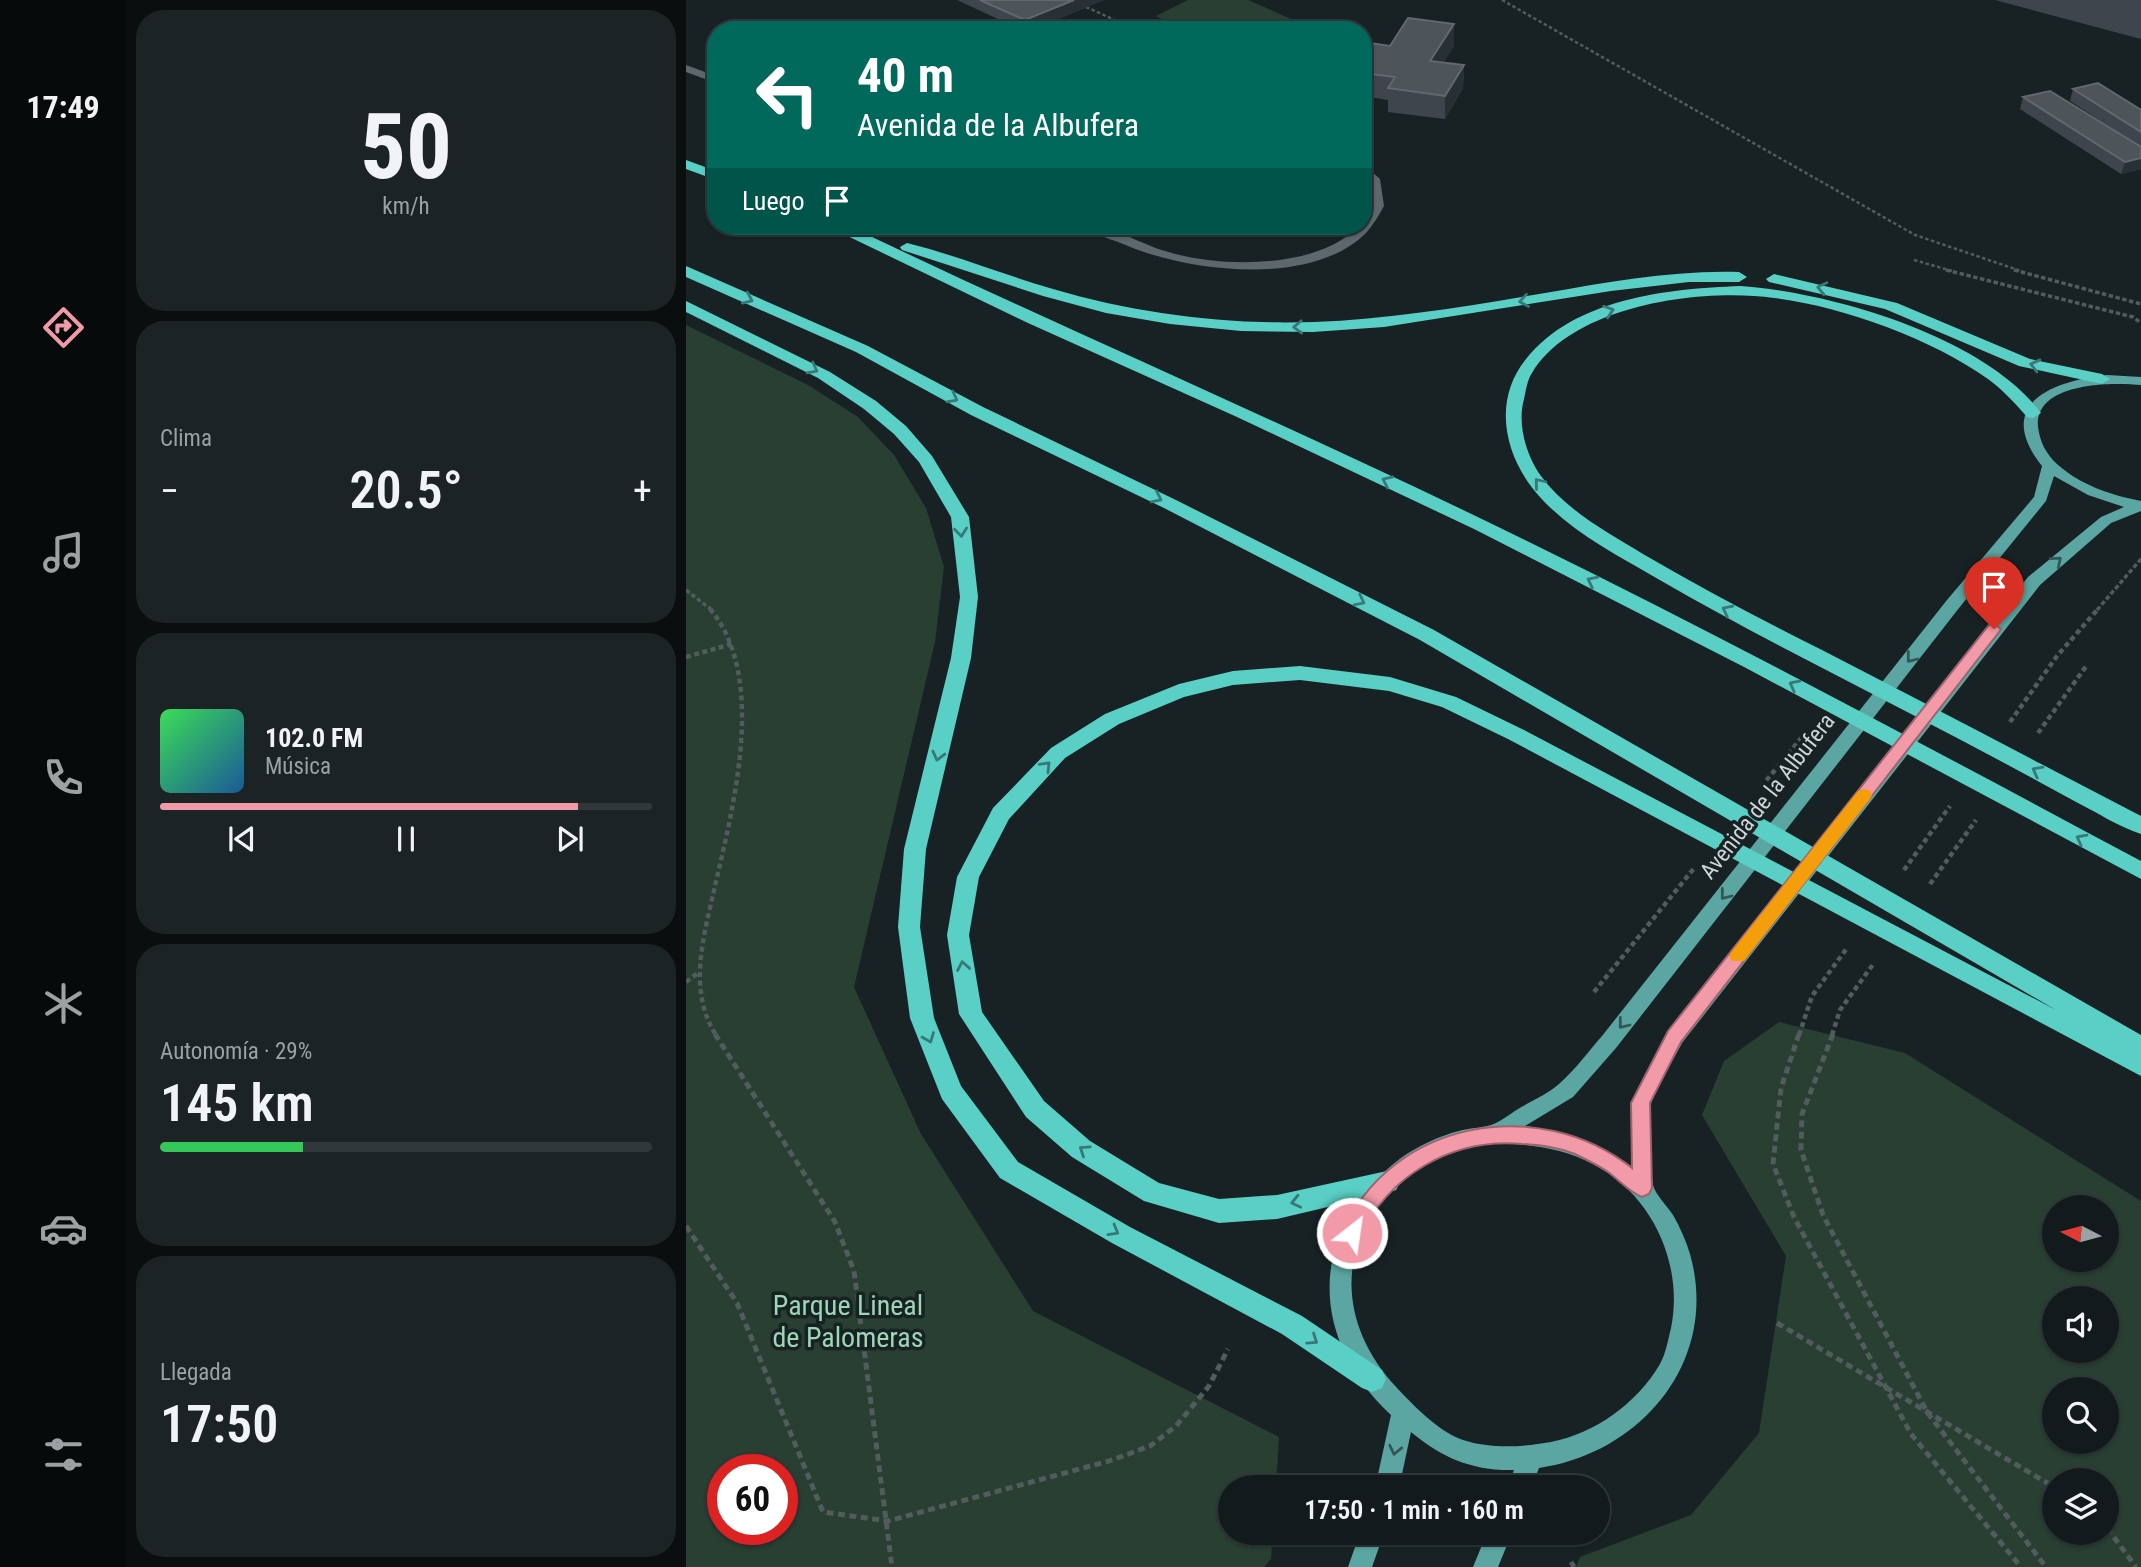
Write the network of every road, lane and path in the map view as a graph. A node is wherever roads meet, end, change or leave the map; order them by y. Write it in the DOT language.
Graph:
graph roads {
  1 [pos="1502,0"];
  2 [pos="1086,7"];
  3 [pos="1117,21"];
  4 [pos="686,68"];
  5 [pos="707,76"];
  6 [pos="686,164"];
  7 [pos="707,172"];
  8 [pos="1372,177"];
  9 [pos="1372,215"];
  10 [pos="858,235"];
  11 [pos="868,235"];
  12 [pos="1114,235"];
  13 [pos="1355,235"];
  14 [pos="1914,260"];
  15 [pos="686,271"];
  16 [pos="2141,304"];
  17 [pos="686,306"];
  18 [pos="2141,323"];
  19 [pos="2102,379"];
  20 [pos="2141,381"];
  21 [pos="2033,413"];
  22 [pos="2050,464"];
  23 [pos="2140,506"];
  24 [pos="2141,558"];
  25 [pos="686,590"];
  26 [pos="732,644"];
  27 [pos="686,657"];
  28 [pos="2087,664"];
  29 [pos="2008,724"];
  30 [pos="2031,743"];
  31 [pos="1951,804"];
  32 [pos="1983,810"];
  33 [pos="2141,826"];
  34 [pos="2141,871"];
  35 [pos="1902,872"];
  36 [pos="1928,888"];
  37 [pos="1853,940"];
  38 [pos="1880,954"];
  39 [pos="698,973"];
  40 [pos="686,982"];
  41 [pos="2141,1047"];
  42 [pos="2141,1066"];
  43 [pos="1496,1133"];
  44 [pos="1387,1182"];
  45 [pos="1642,1188"];
  46 [pos="686,1226"];
  47 [pos="1777,1323"];
  48 [pos="1228,1349"];
  49 [pos="1372,1380"];
  50 [pos="1886,1390"];
  51 [pos="1403,1412"];
  52 [pos="1927,1412"];
  53 [pos="1530,1459"];
  54 [pos="1390,1475"];
  55 [pos="1524,1475"];
  56 [pos="2042,1480"];
  57 [pos="888,1521"];
  58 [pos="2119,1544"];
  59 [pos="1368,1545"];
  60 [pos="1495,1545"];
  61 [pos="892,1567"];
  62 [pos="1360,1567"];
  63 [pos="1485,1567"];
  64 [pos="2021,1567"];
  65 [pos="2046,1567"];
  66 [pos="2136,1567"];
  1 -- 16 [label="path"];
  2 -- 3 [label="path"];
  4 -- 5 [label="lane"];
  6 -- 7 [label="highway"];
  8 -- 9 [label="lane"];
  34 -- 10 [label="highway, one-way"];
  19 -- 11 [label="highway, one-way"];
  12 -- 13 [label="lane"];
  14 -- 18 [label="path"];
  15 -- 41 [label="highway, one-way"];
  17 -- 49 [label="highway, one-way"];
  19 -- 20 [label="main road"];
  19 -- 21 [label="main road"];
  21 -- 22 [label="main road"];
  33 -- 21 [label="highway, one-way"];
  22 -- 23 [label="main road"];
  22 -- 43 [label="main road, Avenida de la Albufera, one-way"];
  45 -- 23 [label="main road, one-way"];
  24 -- 29 [label="path"];
  25 -- 26 [label="path"];
  26 -- 27 [label="path"];
  26 -- 39 [label="path"];
  28 -- 30 [label="path"];
  31 -- 35 [label="path"];
  32 -- 36 [label="path"];
  37 -- 50 [label="path"];
  38 -- 52 [label="path"];
  39 -- 40 [label="path"];
  39 -- 57 [label="path"];
  44 -- 42 [label="highway, one-way"];
  43 -- 44 [label="main road"];
  43 -- 45 [label="main road"];
  44 -- 49 [label="main road"];
  45 -- 53 [label="main road"];
  46 -- 57 [label="path"];
  47 -- 50 [label="path"];
  48 -- 57 [label="path"];
  49 -- 51 [label="main road"];
  50 -- 52 [label="path"];
  50 -- 64 [label="path"];
  51 -- 53 [label="main road"];
  51 -- 54 [label="main road, one-way"];
  52 -- 56 [label="path"];
  52 -- 65 [label="path"];
  53 -- 55 [label="main road"];
  57 -- 61 [label="path"];
  58 -- 66 [label="path"];
  59 -- 62 [label="main road"];
  60 -- 63 [label="main road"];
}
